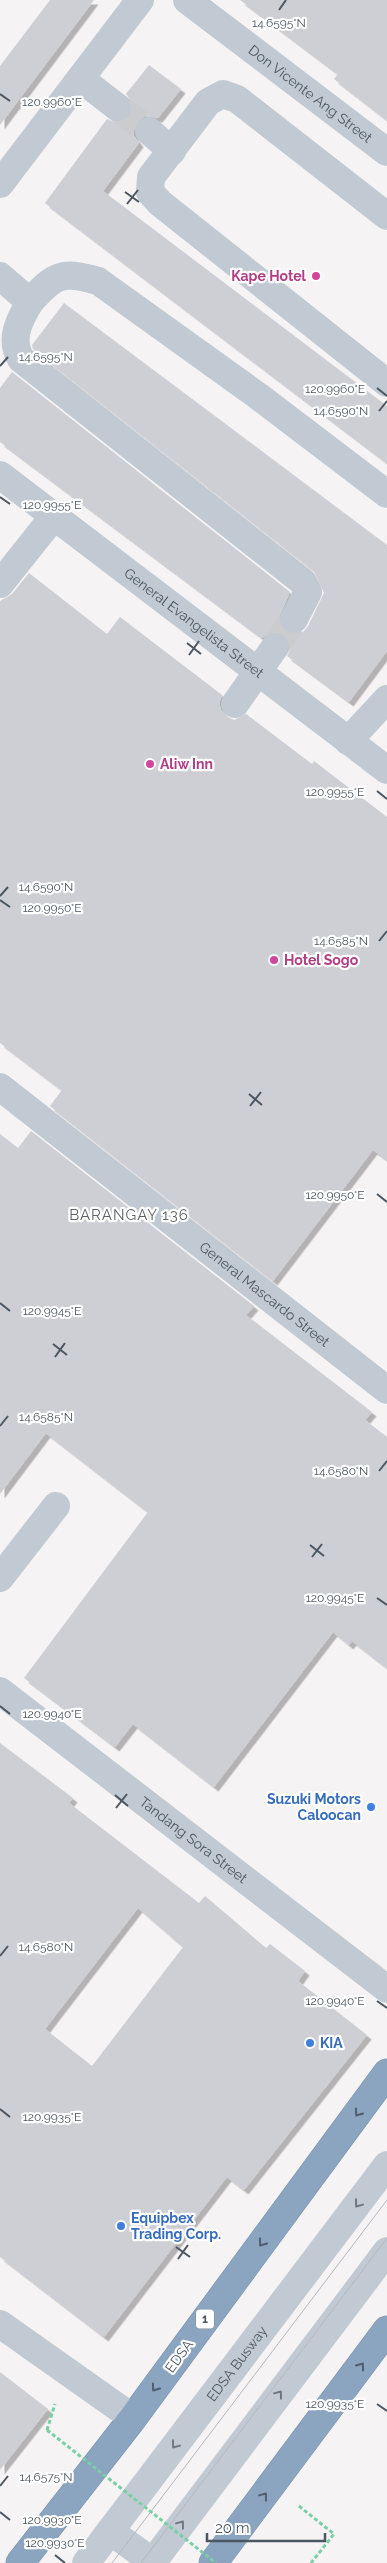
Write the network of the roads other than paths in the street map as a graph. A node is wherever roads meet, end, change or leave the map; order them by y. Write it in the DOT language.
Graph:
graph roads {
  1 [pos="140,0"];
  2 [pos="186,0"];
  3 [pos="81,79"];
  4 [pos="117,107"];
  5 [pos="149,131"];
  6 [pos="172,151"];
  7 [pos="387,152"];
  8 [pos="0,184"];
  9 [pos="387,216"];
  10 [pos="0,276"];
  11 [pos="30,302"];
  12 [pos="387,383"];
  13 [pos="0,475"];
  14 [pos="387,494"];
  15 [pos="54,516"];
  16 [pos="0,584"];
  17 [pos="294,619"];
  18 [pos="274,647"];
  19 [pos="257,672"];
  20 [pos="387,699"];
  21 [pos="235,704"];
  22 [pos="348,741"];
  23 [pos="387,770"];
  24 [pos="0,1087"];
  25 [pos="387,1390"];
  26 [pos="56,1506"];
  27 [pos="0,1578"];
  28 [pos="0,1691"];
  29 [pos="387,1989"];
  30 [pos="387,2073"];
  31 [pos="387,2165"];
  32 [pos="387,2250"];
  33 [pos="0,2324"];
  34 [pos="387,2330"];
  35 [pos="133,2418"];
  36 [pos="110,2531"];
  37 [pos="152,2562"];
  38 [pos="20,2563"];
  39 [pos="86,2563"];
  40 [pos="215,2563"];
  1 -- 3 [label="street"];
  2 -- 7 [label="street, Don Vicente Ang Street"];
  3 -- 4 [label="street"];
  3 -- 8 [label="street"];
  5 -- 6 [label="street"];
  6 -- 9 [label="street"];
  6 -- 12 [label="street"];
  10 -- 11 [label="street"];
  11 -- 14 [label="street"];
  11 -- 17 [label="street"];
  13 -- 15 [label="street, General Evangelista Street"];
  15 -- 16 [label="street"];
  15 -- 19 [label="street, General Evangelista Street"];
  18 -- 19 [label="street"];
  19 -- 21 [label="street"];
  19 -- 22 [label="street, General Evangelista Street"];
  20 -- 22 [label="street"];
  22 -- 23 [label="street, General Evangelista Street"];
  24 -- 25 [label="street, General Mascardo Street"];
  26 -- 27 [label="street"];
  28 -- 29 [label="street, Tandang Sora Street"];
  30 -- 35 [label="highway, EDSA / 1, one-way"];
  31 -- 36 [label="street, EDSA Busway, one-way"];
  37 -- 32 [label="street, one-way"];
  33 -- 35 [label="street"];
  40 -- 34 [label="highway, one-way"];
  35 -- 38 [label="highway, EDSA / 1"];
  36 -- 37 [label="street"];
  36 -- 39 [label="street, EDSA Busway"];
}
